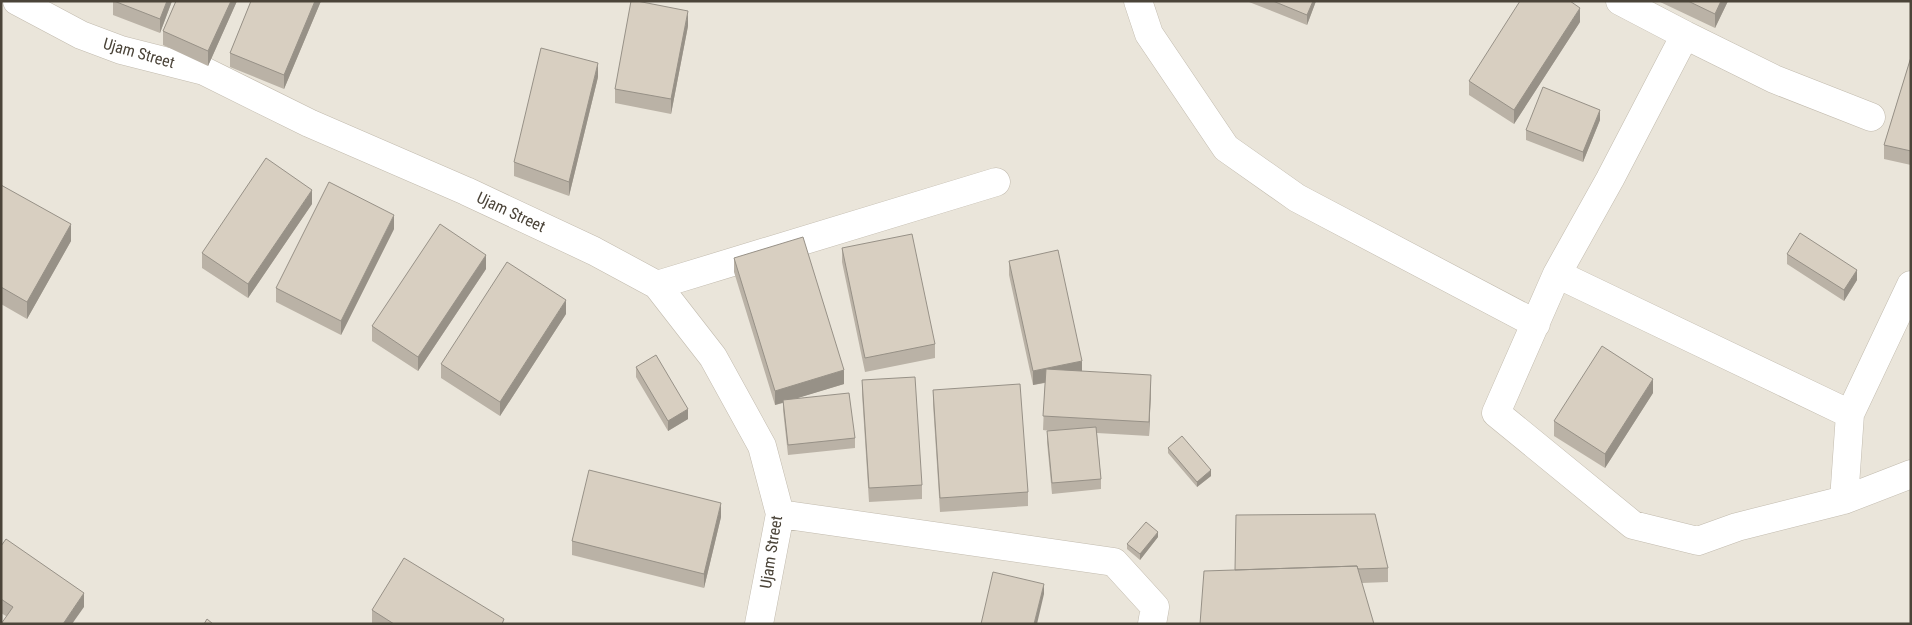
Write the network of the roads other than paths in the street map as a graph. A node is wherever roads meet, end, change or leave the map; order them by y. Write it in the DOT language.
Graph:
graph roads {
  1 [pos="17,1"];
  2 [pos="1138,1"];
  3 [pos="1620,1"];
  4 [pos="1685,35"];
  5 [pos="1870,117"];
  6 [pos="996,182"];
  7 [pos="1557,274"];
  8 [pos="657,285"];
  9 [pos="1911,285"];
  10 [pos="1536,324"];
  11 [pos="1850,414"];
  12 [pos="1911,474"];
  13 [pos="1844,500"];
  14 [pos="780,514"];
  15 [pos="759,624"];
  16 [pos="1152,624"];
  1 -- 8 [label="street, Ujam Street"];
  2 -- 10 [label="street"];
  3 -- 4 [label="street"];
  4 -- 5 [label="street"];
  4 -- 7 [label="street"];
  6 -- 8 [label="street"];
  7 -- 10 [label="street"];
  7 -- 11 [label="street"];
  8 -- 14 [label="street, Ujam Street"];
  9 -- 11 [label="street"];
  10 -- 13 [label="street"];
  11 -- 13 [label="street"];
  12 -- 13 [label="street"];
  14 -- 15 [label="street, Ujam Street"];
  14 -- 16 [label="street"];
}
